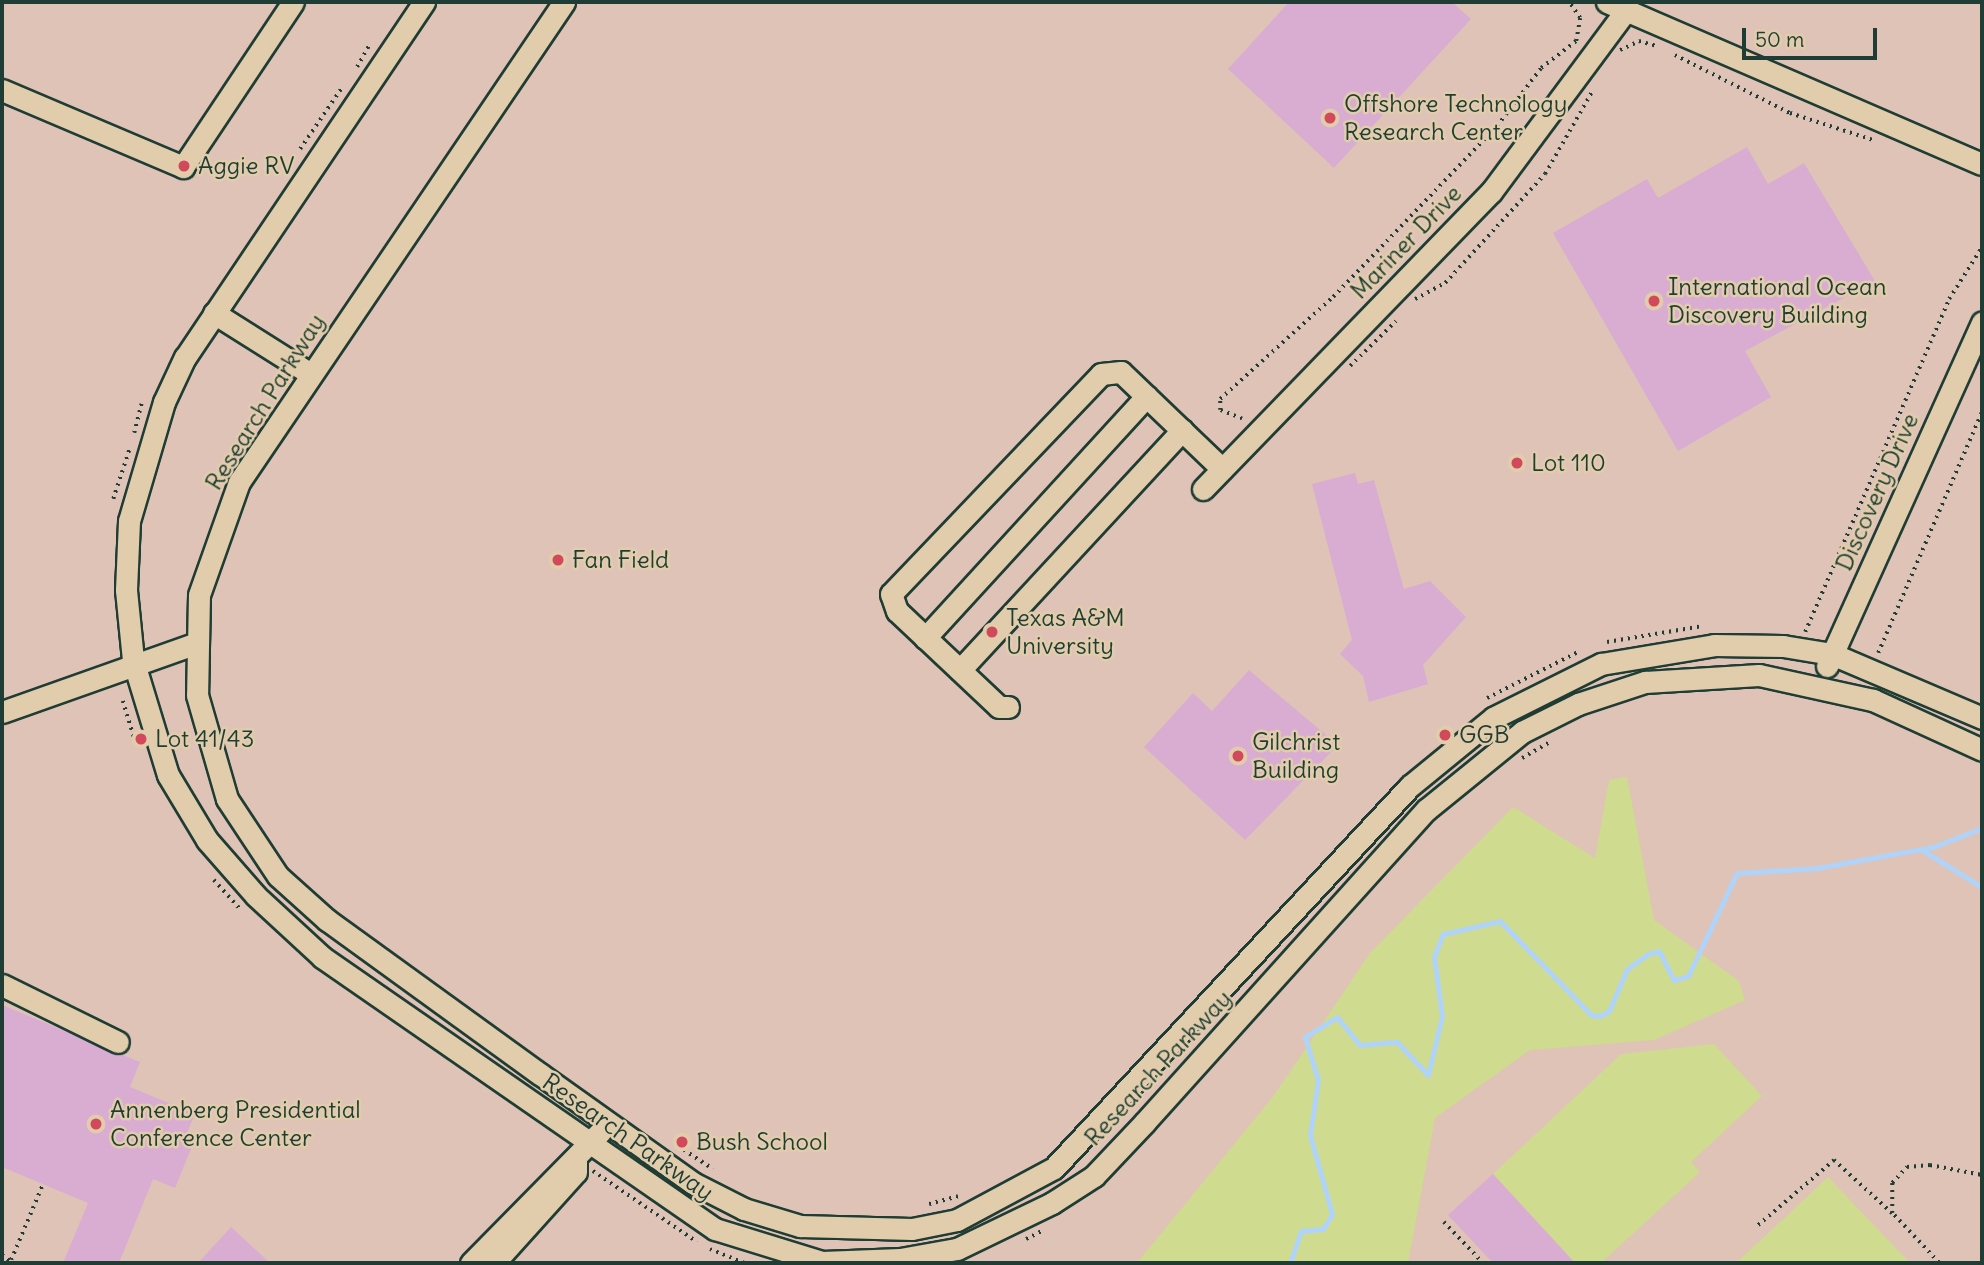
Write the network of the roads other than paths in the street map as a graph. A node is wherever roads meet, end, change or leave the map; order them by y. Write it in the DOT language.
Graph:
graph roads {
  1 [pos="293,2"];
  2 [pos="424,2"];
  3 [pos="564,2"];
  4 [pos="1616,7"];
  5 [pos="2,90"];
  6 [pos="1982,163"];
  7 [pos="215,313"];
  8 [pos="1982,322"];
  9 [pos="311,374"];
  10 [pos="1147,397"];
  11 [pos="1182,430"];
  12 [pos="1223,469"];
  13 [pos="1203,489"];
  14 [pos="925,638"];
  15 [pos="194,644"];
  16 [pos="1832,654"];
  17 [pos="125,663"];
  18 [pos="960,670"];
  19 [pos="1820,684"];
  20 [pos="1008,707"];
  21 [pos="1508,709"];
  22 [pos="2,712"];
  23 [pos="1982,718"];
  24 [pos="1522,732"];
  25 [pos="1982,750"];
  26 [pos="1292,917"];
  27 [pos="1313,939"];
  28 [pos="2,985"];
  29 [pos="118,1042"];
  30 [pos="609,1122"];
  31 [pos="591,1142"];
  32 [pos="576,1159"];
  33 [pos="471,1263"];
  34 [pos="494,1263"];
  1 -- 5 [label="street"];
  2 -- 7 [label="street, Research Parkway"];
  3 -- 9 [label="street, Research Parkway"];
  4 -- 6 [label="street"];
  4 -- 12 [label="street, Mariner Drive"];
  7 -- 9 [label="street"];
  7 -- 17 [label="street, Research Parkway"];
  8 -- 16 [label="street, Discovery Drive"];
  9 -- 15 [label="street, Research Parkway"];
  10 -- 11 [label="street"];
  10 -- 14 [label="street"];
  10 -- 14 [label="street"];
  11 -- 12 [label="street"];
  11 -- 18 [label="street"];
  12 -- 13 [label="street, Mariner Drive"];
  14 -- 18 [label="street"];
  15 -- 17 [label="street"];
  15 -- 30 [label="street, Research Parkway"];
  16 -- 19 [label="street, Discovery Drive"];
  16 -- 21 [label="street, Research Parkway"];
  16 -- 23 [label="street, Research Parkway"];
  17 -- 22 [label="street"];
  17 -- 31 [label="street, Research Parkway"];
  18 -- 20 [label="street"];
  19 -- 24 [label="street, Research Parkway"];
  19 -- 25 [label="street, Research Parkway"];
  21 -- 24 [label="street"];
  21 -- 26 [label="street, Research Parkway"];
  24 -- 27 [label="street, Research Parkway"];
  26 -- 27 [label="street"];
  26 -- 30 [label="street, Research Parkway"];
  27 -- 31 [label="street, Research Parkway"];
  28 -- 29 [label="street"];
  30 -- 31 [label="street"];
  31 -- 32 [label="street"];
  32 -- 33 [label="street"];
  32 -- 34 [label="street"];
}
